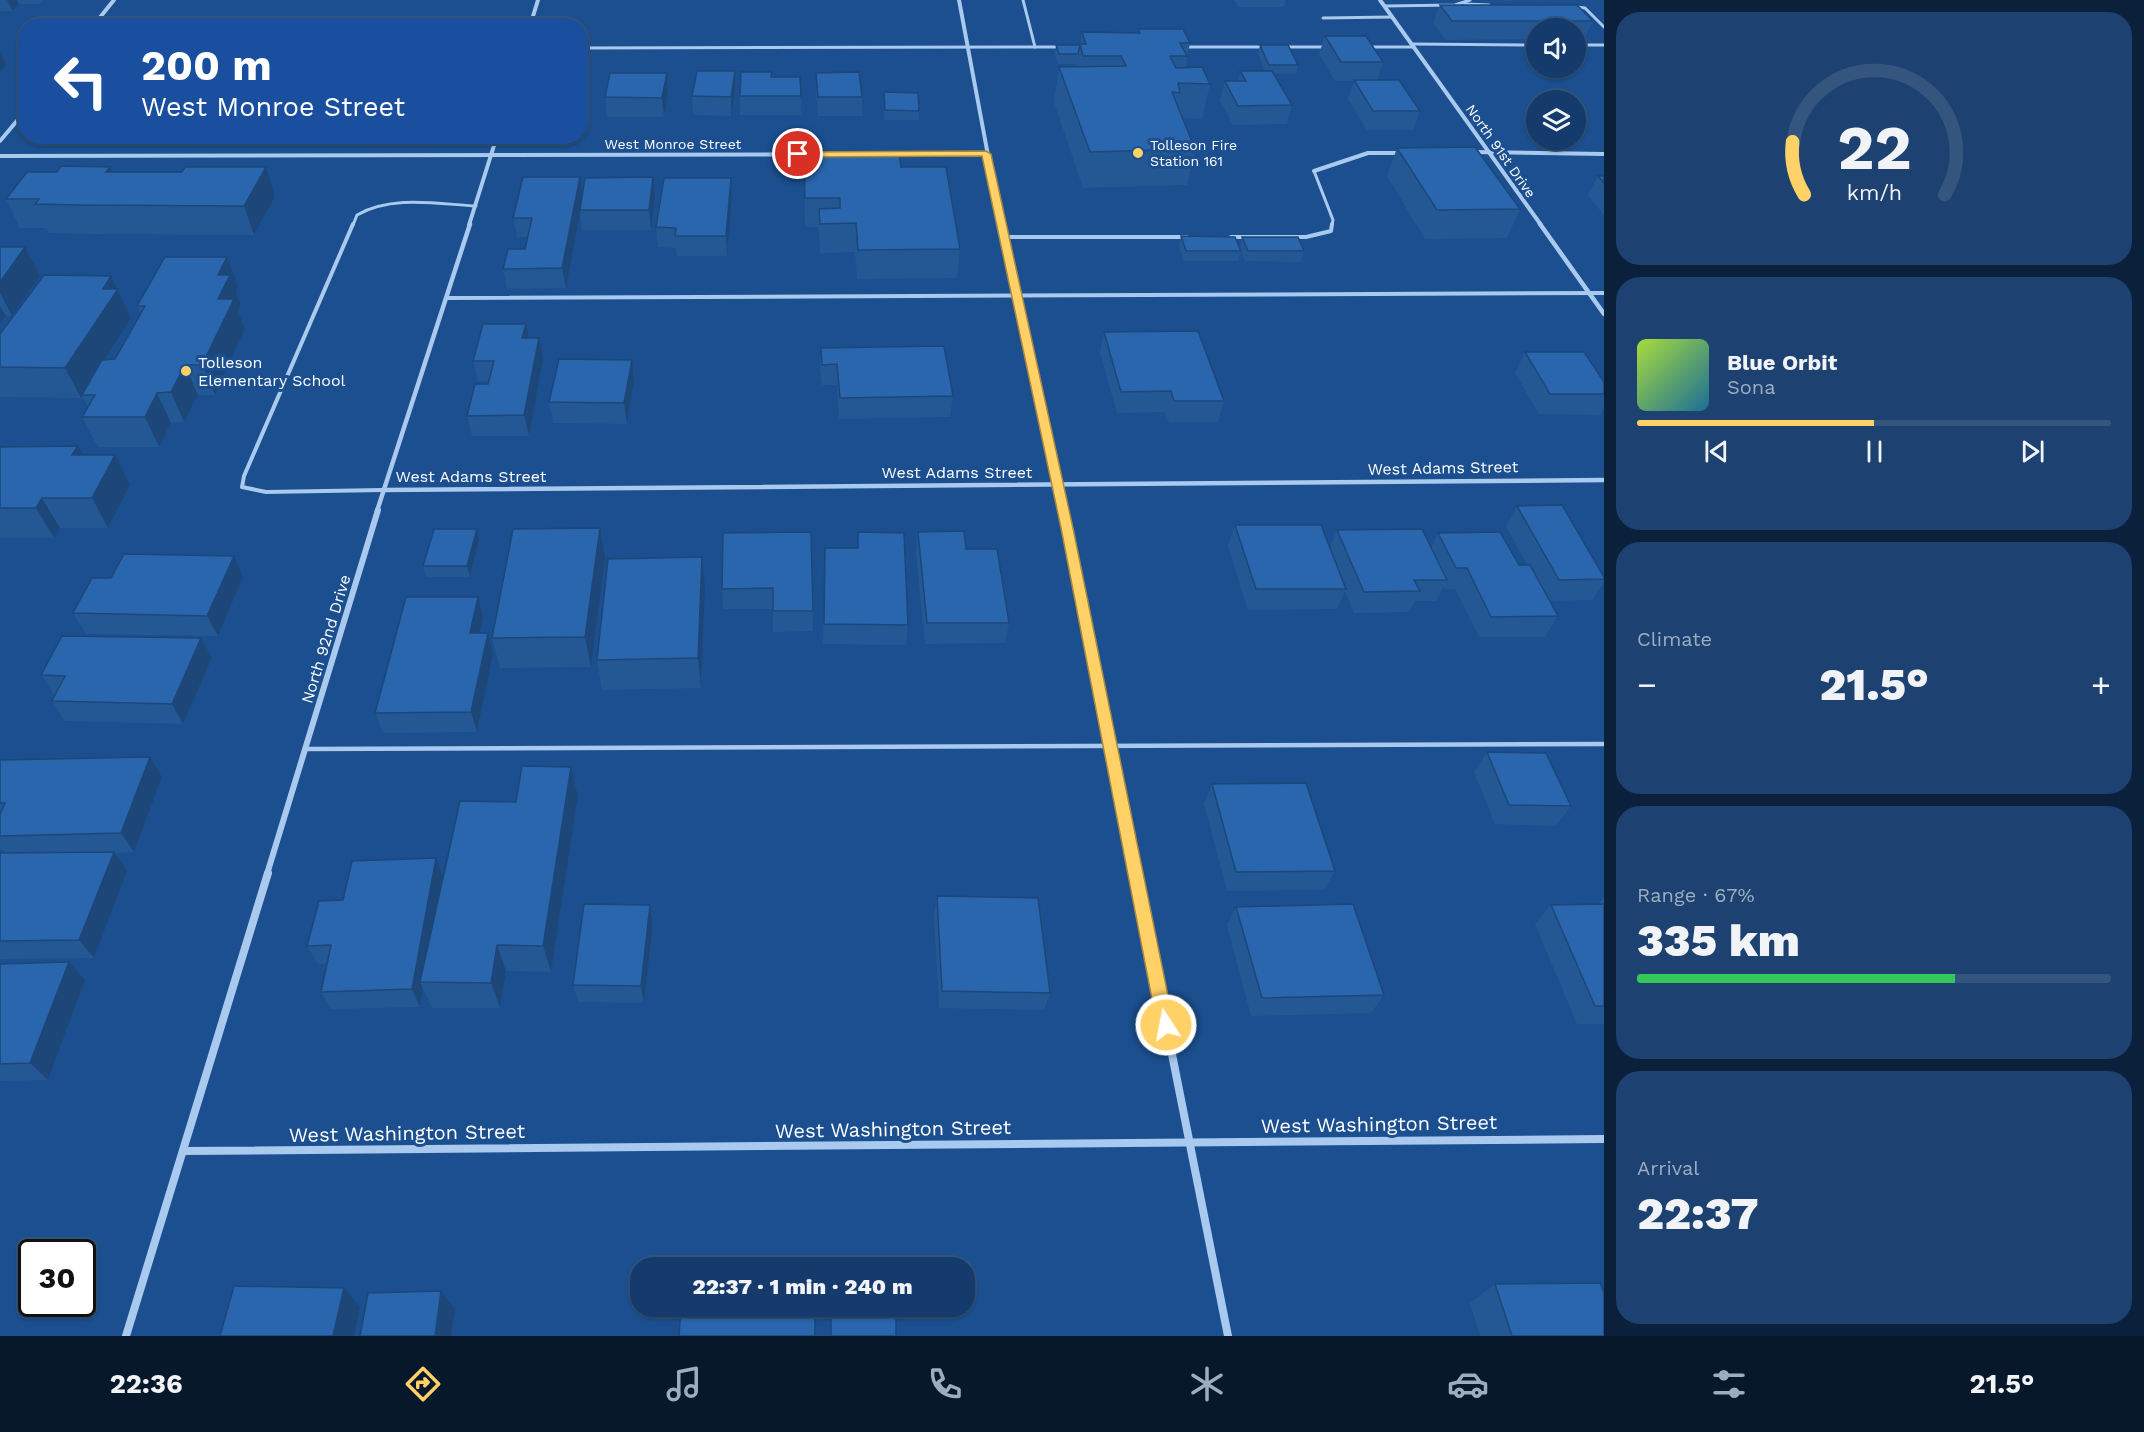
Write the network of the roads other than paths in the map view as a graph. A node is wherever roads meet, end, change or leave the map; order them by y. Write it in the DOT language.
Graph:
graph roads {
  1 [pos="114,0"];
  2 [pos="538,0"];
  3 [pos="959,0"];
  4 [pos="1023,0"];
  5 [pos="1380,0"];
  6 [pos="1470,0"];
  7 [pos="1465,4"];
  8 [pos="1385,6"];
  9 [pos="1500,6"];
  10 [pos="1574,8"];
  11 [pos="1392,17"];
  12 [pos="99,18"];
  13 [pos="532,18"];
  14 [pos="1323,18"];
  15 [pos="1604,27"];
  16 [pos="1413,45"];
  17 [pos="1526,45"];
  18 [pos="1586,45"];
  19 [pos="1604,45"];
  20 [pos="1366,46"];
  21 [pos="969,47"];
  22 [pos="1035,47"];
  23 [pos="1071,47"];
  24 [pos="1177,47"];
  25 [pos="1272,47"];
  26 [pos="1283,47"];
  27 [pos="1331,47"];
  28 [pos="588,48"];
  29 [pos="18,120"];
  30 [pos="0,141"];
  31 [pos="494,144"];
  32 [pos="1467,152"];
  33 [pos="1489,152"];
  34 [pos="1412,153"];
  35 [pos="986,154"];
  36 [pos="1604,154"];
  37 [pos="491,155"];
  38 [pos="0,156"];
  39 [pos="1314,171"];
  40 [pos="476,206"];
  41 [pos="1004,237"];
  42 [pos="1193,237"];
  43 [pos="1228,237"];
  44 [pos="1589,293"];
  45 [pos="1604,293"];
  46 [pos="1015,295"];
  47 [pos="448,298"];
  48 [pos="1604,314"];
  49 [pos="1604,480"];
  50 [pos="1058,485"];
  51 [pos="382,490"];
  52 [pos="1112,744"];
  53 [pos="1602,744"];
  54 [pos="306,749"];
  55 [pos="1604,752"];
  56 [pos="1604,1139"];
  57 [pos="1188,1143"];
  58 [pos="183,1151"];
  59 [pos="126,1336"];
  60 [pos="1228,1336"];
  1 -- 12 [label="street"];
  2 -- 13 [label="street"];
  3 -- 21 [label="street"];
  4 -- 22 [label="lane"];
  5 -- 8 [label="street, North 91st Drive"];
  6 -- 7 [label="lane"];
  7 -- 8 [label="lane"];
  7 -- 9 [label="lane"];
  8 -- 11 [label="street, North 91st Drive"];
  10 -- 15 [label="lane"];
  11 -- 14 [label="lane"];
  11 -- 16 [label="street, North 91st Drive"];
  16 -- 17 [label="lane"];
  16 -- 20 [label="lane"];
  16 -- 33 [label="street, North 91st Drive"];
  18 -- 19 [label="lane"];
  21 -- 22 [label="lane"];
  21 -- 28 [label="lane"];
  21 -- 35 [label="street"];
  22 -- 23 [label="lane"];
  24 -- 25 [label="lane"];
  26 -- 27 [label="lane"];
  29 -- 30 [label="street"];
  31 -- 37 [label="street, North 92nd Drive"];
  32 -- 33 [label="street"];
  33 -- 36 [label="street"];
  33 -- 44 [label="street, North 91st Drive"];
  34 -- 39 [label="street"];
  35 -- 37 [label="street, West Monroe Street"];
  35 -- 41 [label="street"];
  37 -- 38 [label="street, West Monroe Street"];
  37 -- 40 [label="street, North 92nd Drive"];
  39 -- 43 [label="lane"];
  40 -- 47 [label="street, North 92nd Drive"];
  40 -- 51 [label="lane"];
  41 -- 42 [label="lane"];
  41 -- 46 [label="street"];
  44 -- 45 [label="lane"];
  44 -- 46 [label="lane"];
  44 -- 48 [label="street, North 91st Drive"];
  46 -- 47 [label="lane"];
  46 -- 50 [label="street"];
  47 -- 51 [label="street, North 92nd Drive"];
  49 -- 50 [label="street, West Adams Street"];
  50 -- 51 [label="street, West Adams Street"];
  50 -- 52 [label="street"];
  51 -- 54 [label="street, North 92nd Drive"];
  52 -- 53 [label="lane"];
  52 -- 54 [label="lane"];
  52 -- 57 [label="street"];
  53 -- 55 [label="lane"];
  54 -- 58 [label="street, North 92nd Drive"];
  56 -- 57 [label="street, West Washington Street"];
  57 -- 58 [label="street, West Washington Street"];
  57 -- 60 [label="street"];
  58 -- 59 [label="street, North 92nd Drive"];
}
